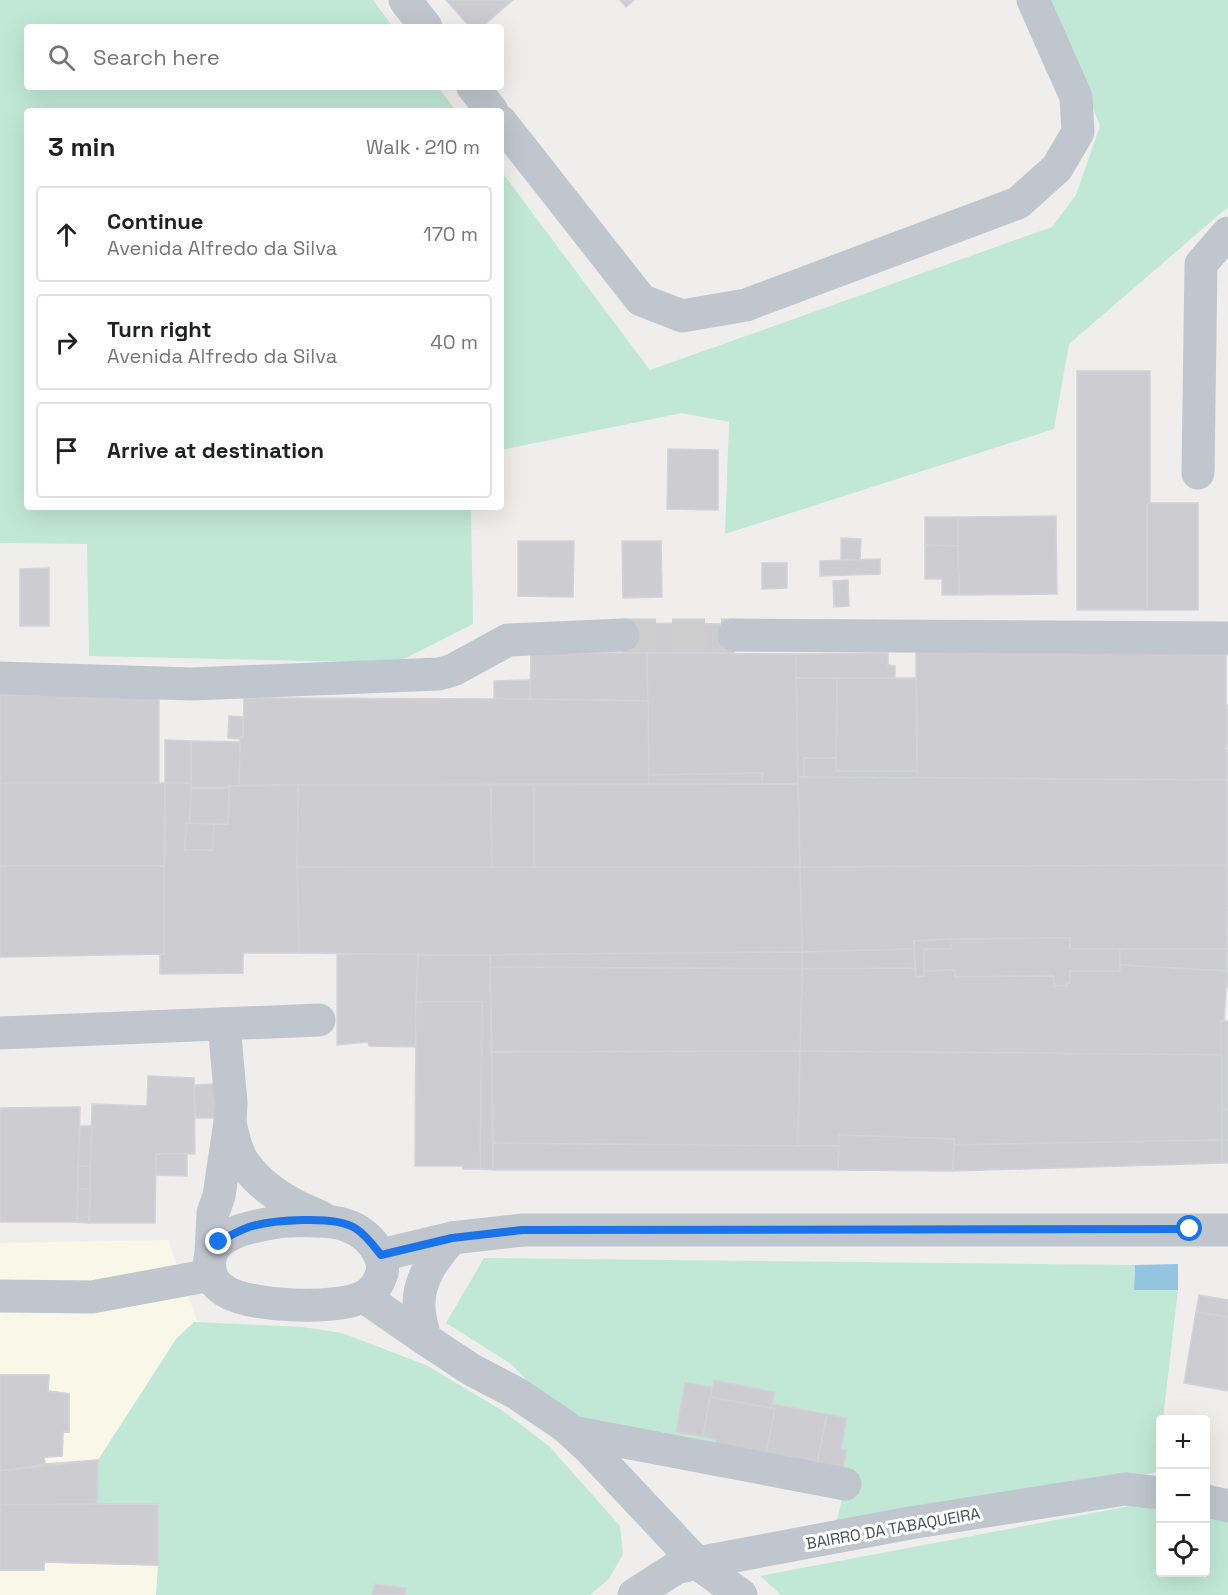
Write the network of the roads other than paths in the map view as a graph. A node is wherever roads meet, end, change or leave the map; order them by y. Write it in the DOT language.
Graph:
graph roads {
  1 [pos="405,0"];
  2 [pos="1033,0"];
  3 [pos="424,24"];
  4 [pos="475,90"];
  5 [pos="490,108"];
  6 [pos="504,126"];
  7 [pos="1228,233"];
  8 [pos="1198,473"];
  9 [pos="623,635"];
  10 [pos="734,635"];
  11 [pos="1228,638"];
  12 [pos="0,678"];
  13 [pos="319,1020"];
  14 [pos="224,1024"];
  15 [pos="0,1033"];
  16 [pos="230,1122"];
  17 [pos="330,1221"];
  18 [pos="1228,1230"];
  19 [pos="452,1238"];
  20 [pos="381,1255"];
  21 [pos="211,1264"];
  22 [pos="0,1296"];
  23 [pos="364,1297"];
  24 [pos="425,1339"];
  25 [pos="572,1432"];
  26 [pos="845,1484"];
  27 [pos="1156,1492"];
  28 [pos="1210,1502"];
  29 [pos="1228,1506"];
  30 [pos="697,1563"];
  31 [pos="634,1595"];
  32 [pos="741,1595"];
  1 -- 3 [label="street"];
  2 -- 6 [label="street"];
  4 -- 5 [label="street"];
  7 -- 8 [label="street"];
  9 -- 12 [label="street"];
  10 -- 11 [label="street"];
  13 -- 14 [label="street"];
  14 -- 15 [label="street"];
  14 -- 16 [label="street"];
  16 -- 17 [label="street"];
  16 -- 21 [label="street"];
  17 -- 20 [label="street"];
  17 -- 21 [label="street"];
  18 -- 19 [label="street"];
  19 -- 20 [label="street"];
  19 -- 24 [label="street"];
  20 -- 23 [label="street"];
  21 -- 22 [label="street"];
  21 -- 23 [label="street"];
  23 -- 24 [label="street"];
  24 -- 25 [label="street"];
  25 -- 26 [label="street"];
  25 -- 30 [label="street"];
  27 -- 30 [label="street, BAIRRO DA TABAQUEIRA"];
  28 -- 29 [label="street"];
  30 -- 31 [label="street, BAIRRO DA TABAQUEIRA"];
  30 -- 32 [label="street"];
}
